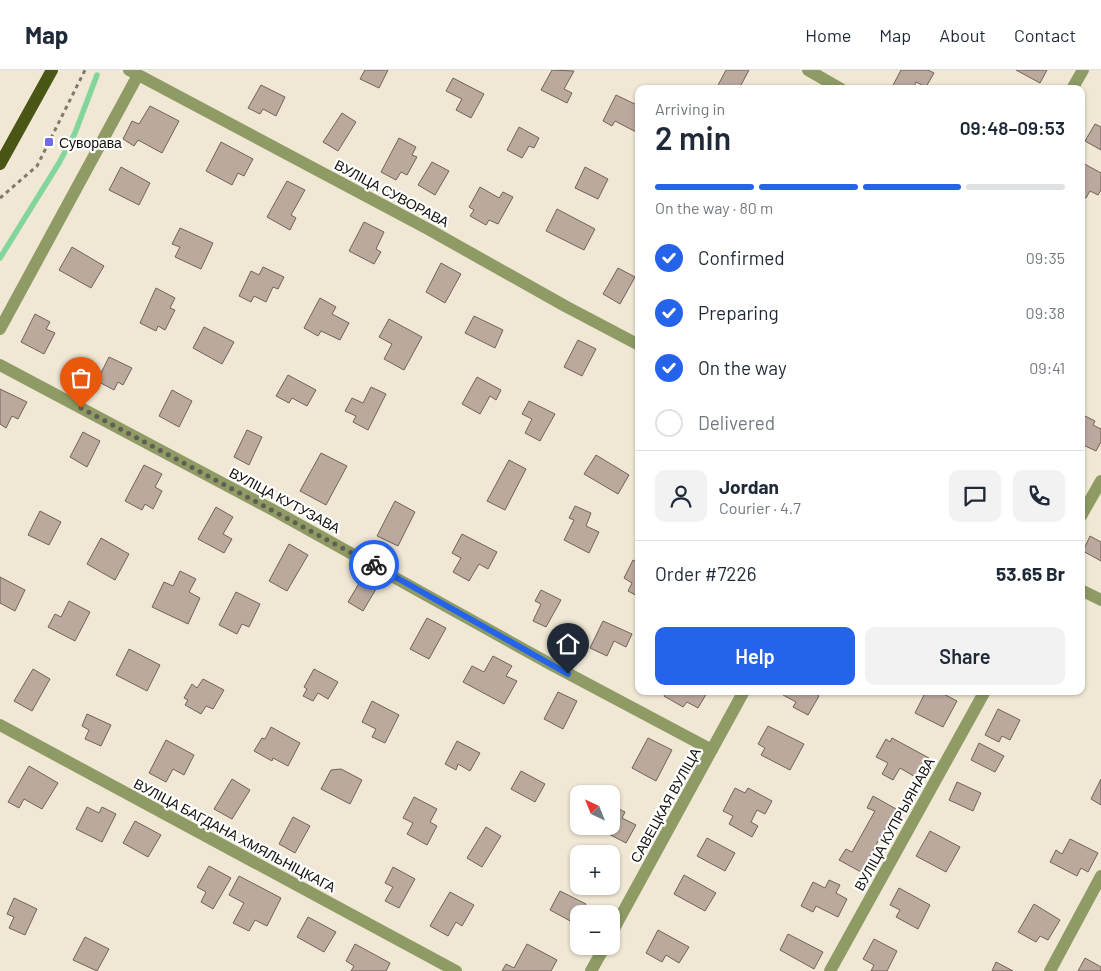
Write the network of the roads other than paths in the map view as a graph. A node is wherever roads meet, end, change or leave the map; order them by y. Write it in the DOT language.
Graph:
graph roads {
  1 [pos="52,70"];
  2 [pos="808,70"];
  3 [pos="1083,70"];
  4 [pos="134,73"];
  5 [pos="834,85"];
  6 [pos="1074,85"];
  7 [pos="0,164"];
  8 [pos="0,329"];
  9 [pos="635,343"];
  10 [pos="0,365"];
  11 [pos="1101,480"];
  12 [pos="1085,509"];
  13 [pos="1085,592"];
  14 [pos="1101,600"];
  15 [pos="742,695"];
  16 [pos="983,695"];
  17 [pos="0,724"];
  18 [pos="712,750"];
  19 [pos="1101,876"];
  20 [pos="620,918"];
  21 [pos="599,955"];
  22 [pos="456,971"];
  23 [pos="591,971"];
  24 [pos="830,971"];
  25 [pos="1050,971"];
  1 -- 7 [label="main road"];
  2 -- 5 [label="street"];
  3 -- 6 [label="street"];
  4 -- 8 [label="street"];
  4 -- 9 [label="street, ВУЛІЦА СУВОРАВА"];
  10 -- 18 [label="street, ВУЛІЦА КУТУЗАВА"];
  11 -- 12 [label="street"];
  13 -- 14 [label="street"];
  15 -- 18 [label="street, САВЕЦКАЯ ВУЛІЦА"];
  16 -- 24 [label="street, ВУЛІЦА КУПРЫЯНАВА"];
  17 -- 22 [label="street, ВУЛІЦА БАГДАНА ХМЯЛЬНІЦКАГА"];
  18 -- 20 [label="street, САВЕЦКАЯ ВУЛІЦА"];
  19 -- 25 [label="street"];
  21 -- 23 [label="street"];
}
